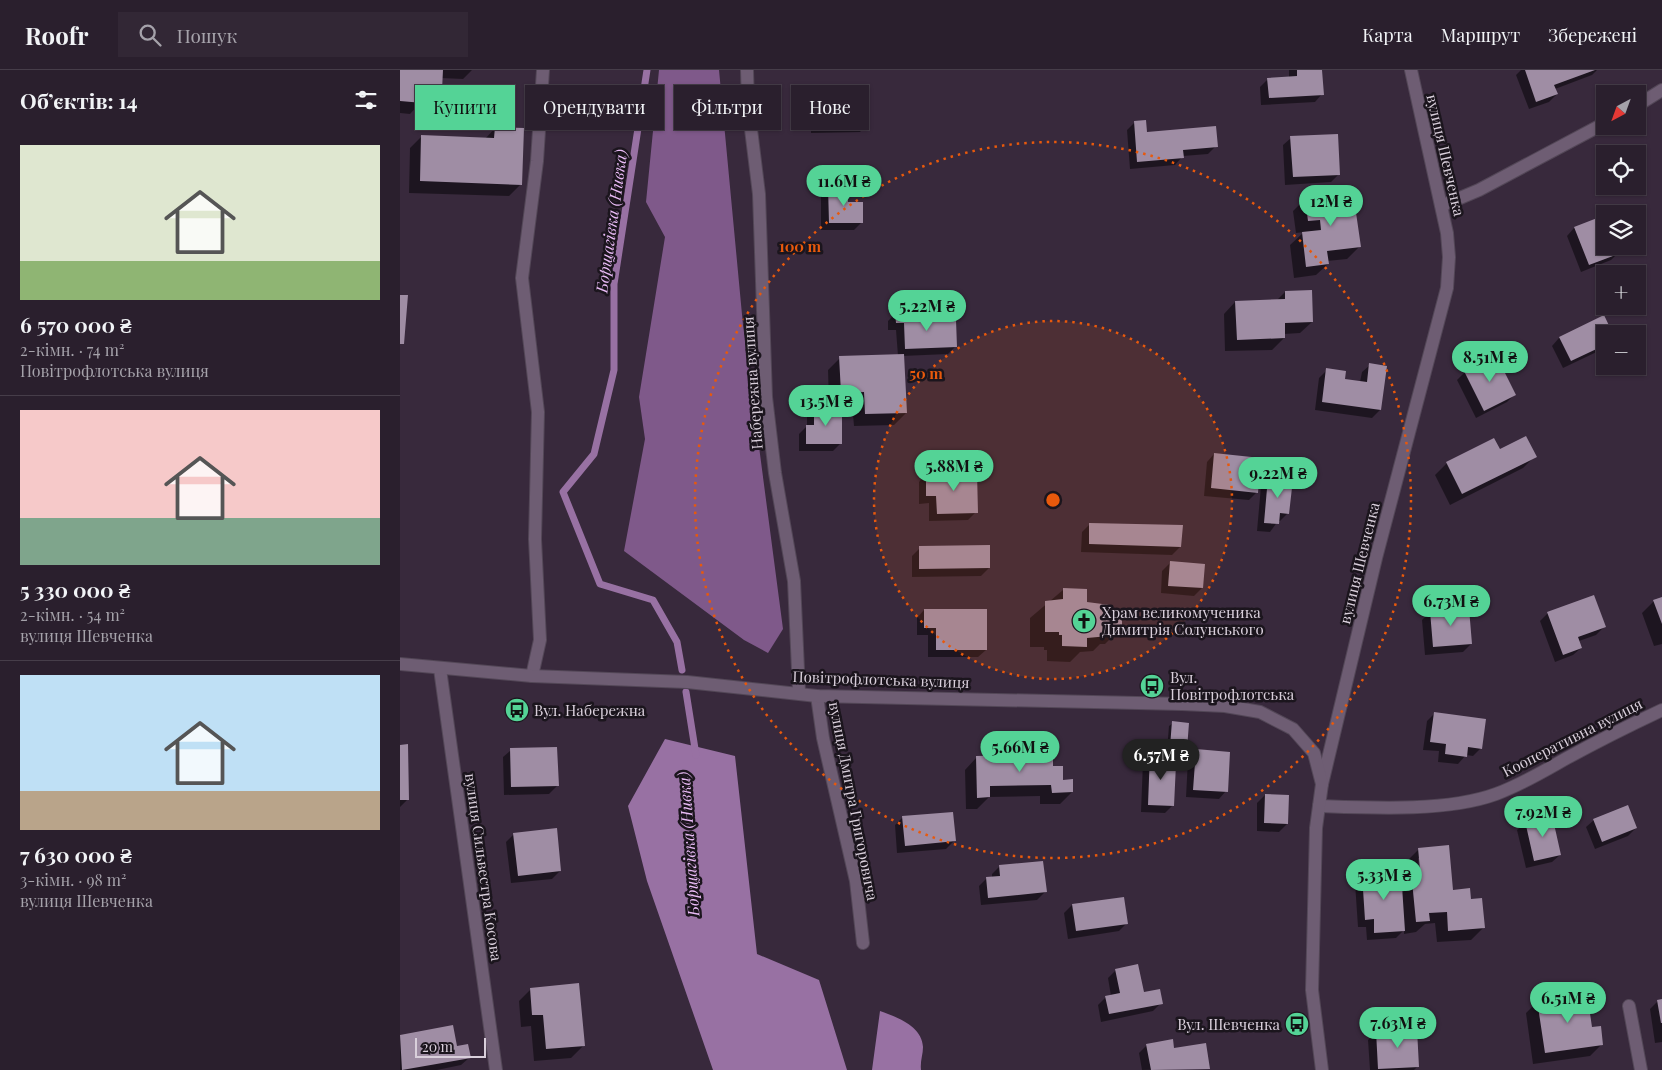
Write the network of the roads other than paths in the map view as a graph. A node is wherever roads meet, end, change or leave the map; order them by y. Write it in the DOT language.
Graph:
graph roads {
  1 [pos="543,70"];
  2 [pos="747,70"];
  3 [pos="1411,70"];
  4 [pos="1662,90"];
  5 [pos="1646,100"];
  6 [pos="1596,128"];
  7 [pos="1441,206"];
  8 [pos="400,664"];
  9 [pos="440,669"];
  10 [pos="532,676"];
  11 [pos="799,692"];
  12 [pos="817,696"];
  13 [pos="1662,710"];
  14 [pos="1322,784"];
  15 [pos="1319,806"];
  16 [pos="863,943"];
  17 [pos="1628,1006"];
  18 [pos="496,1070"];
  19 [pos="1322,1070"];
  20 [pos="1641,1070"];
  1 -- 10 [label="street"];
  2 -- 11 [label="street, Набережна вулиця"];
  3 -- 7 [label="street, вулиця Шевченка"];
  4 -- 5 [label="street"];
  6 -- 7 [label="street"];
  7 -- 14 [label="street, вулиця Шевченка"];
  8 -- 9 [label="street, Повітрофлотська вулиця"];
  9 -- 10 [label="street, Повітрофлотська вулиця"];
  9 -- 18 [label="street, вулиця Сильвестра Косова"];
  10 -- 11 [label="street, Повітрофлотська вулиця"];
  11 -- 12 [label="street, Повітрофлотська вулиця"];
  12 -- 14 [label="street, Повітрофлотська вулиця"];
  12 -- 16 [label="street, вулиця Дмитра Григоровича"];
  13 -- 15 [label="street, Кооперативна вулиця"];
  14 -- 15 [label="street, вулиця Шевченка"];
  15 -- 19 [label="street, вулиця Шевченка"];
  17 -- 20 [label="street"];
}
